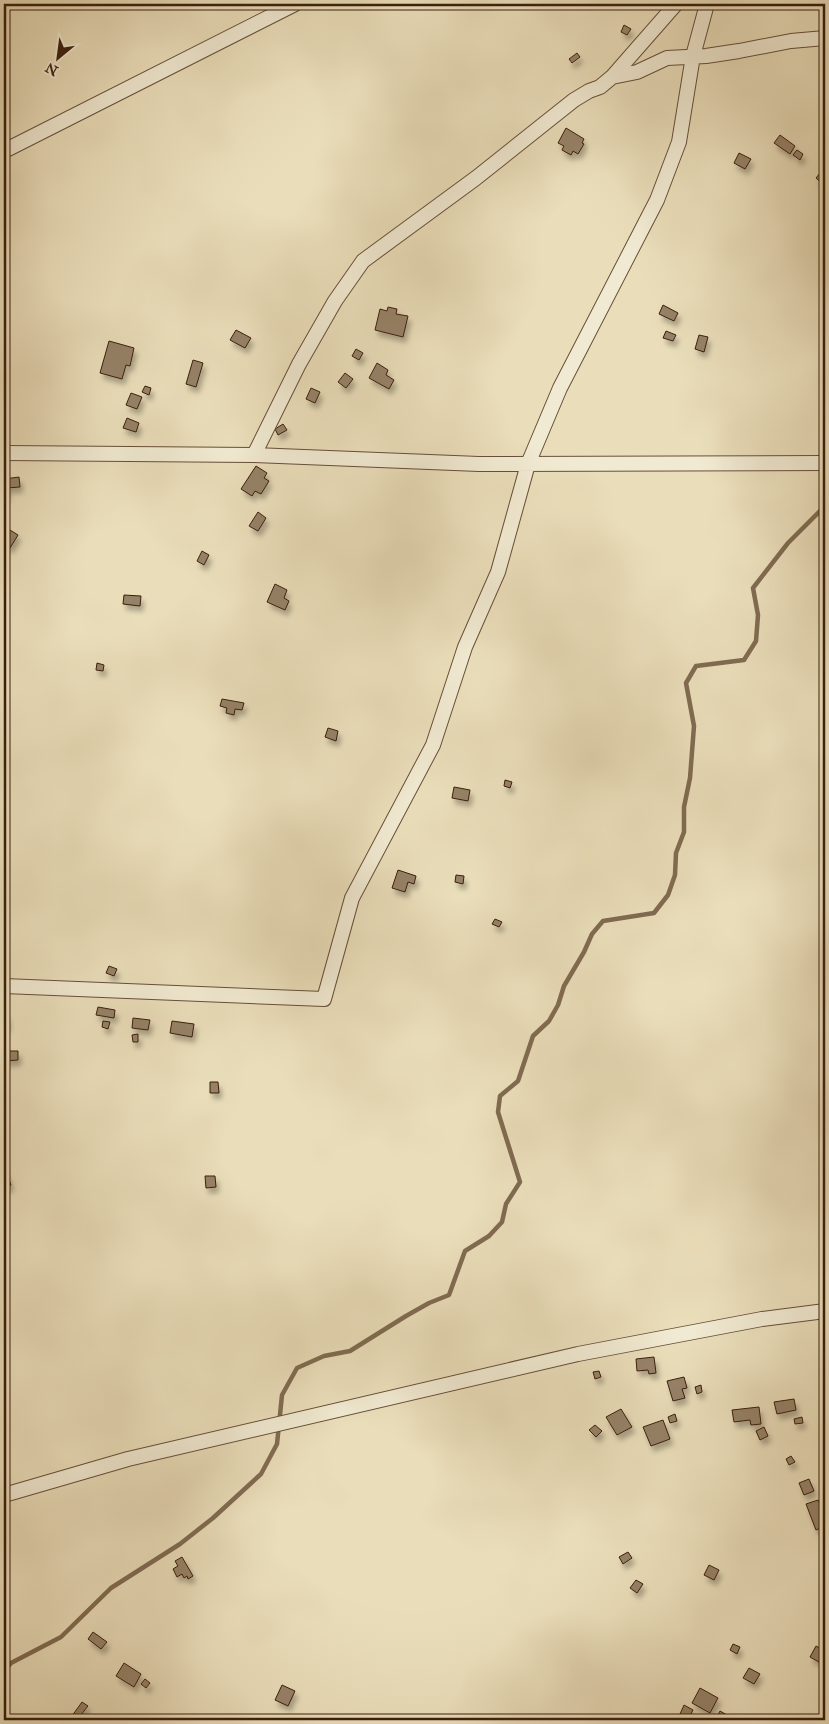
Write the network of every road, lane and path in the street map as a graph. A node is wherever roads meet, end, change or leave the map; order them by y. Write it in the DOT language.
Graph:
graph roads {
  1 [pos="295,4"];
  2 [pos="674,4"];
  3 [pos="707,4"];
  4 [pos="825,38"];
  5 [pos="693,56"];
  6 [pos="612,77"];
  7 [pos="4,151"];
  8 [pos="4,453"];
  9 [pos="254,455"];
  10 [pos="825,463"];
  11 [pos="528,464"];
  12 [pos="4,986"];
  13 [pos="825,1311"];
  14 [pos="4,1495"];
  1 -- 7 [label="street"];
  2 -- 6 [label="street"];
  3 -- 5 [label="street"];
  4 -- 5 [label="street"];
  5 -- 6 [label="street"];
  5 -- 11 [label="street"];
  6 -- 9 [label="street"];
  8 -- 9 [label="street"];
  9 -- 11 [label="street"];
  10 -- 11 [label="street"];
  11 -- 12 [label="street"];
  13 -- 14 [label="street"];
}
